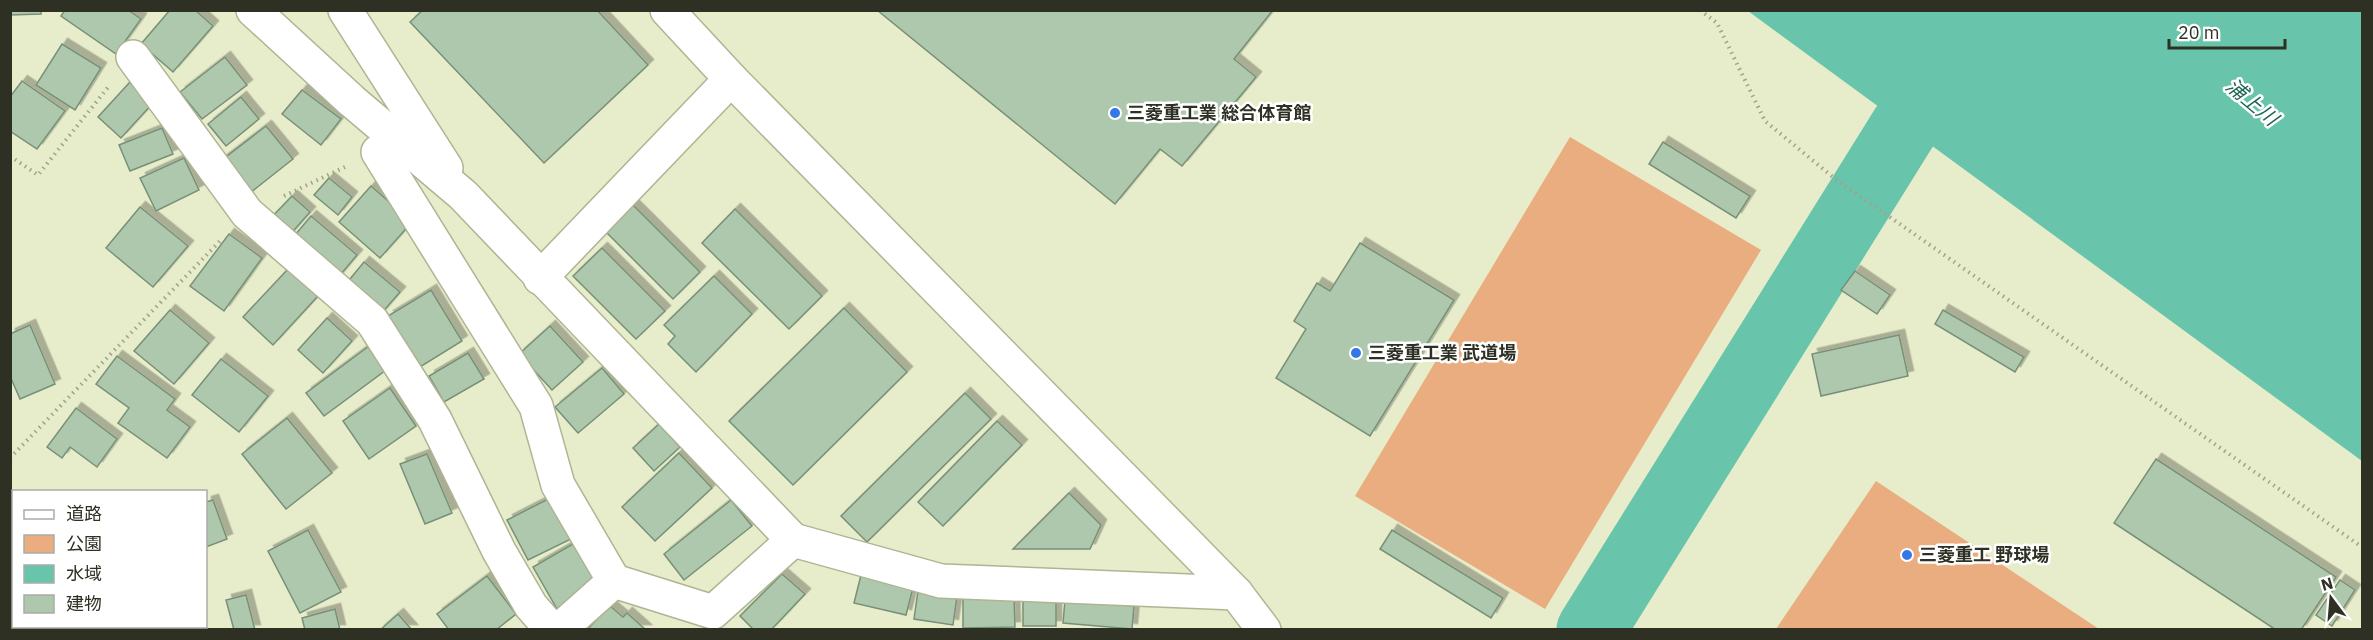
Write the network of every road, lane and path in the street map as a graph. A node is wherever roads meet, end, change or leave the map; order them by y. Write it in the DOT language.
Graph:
graph roads {
  1 [pos="253,10"];
  2 [pos="345,10"];
  3 [pos="667,10"];
  4 [pos="1700,10"];
  5 [pos="132,57"];
  6 [pos="731,79"];
  7 [pos="378,152"];
  8 [pos="10,156"];
  9 [pos="463,195"];
  10 [pos="247,213"];
  11 [pos="540,278"];
  12 [pos="10,458"];
  13 [pos="793,540"];
  14 [pos="2362,547"];
  15 [pos="614,580"];
  16 [pos="1236,593"];
  17 [pos="552,630"];
  18 [pos="559,630"];
  19 [pos="1264,630"];
  1 -- 9 [label="street"];
  2 -- 9 [label="street"];
  3 -- 6 [label="street"];
  4 -- 14 [label="path"];
  5 -- 8 [label="path"];
  5 -- 10 [label="street"];
  6 -- 11 [label="street"];
  6 -- 16 [label="street"];
  7 -- 10 [label="path"];
  7 -- 15 [label="street"];
  9 -- 11 [label="street"];
  10 -- 12 [label="path"];
  10 -- 17 [label="street"];
  11 -- 13 [label="street"];
  13 -- 15 [label="street"];
  13 -- 16 [label="street"];
  15 -- 18 [label="street"];
  16 -- 19 [label="street"];
}
